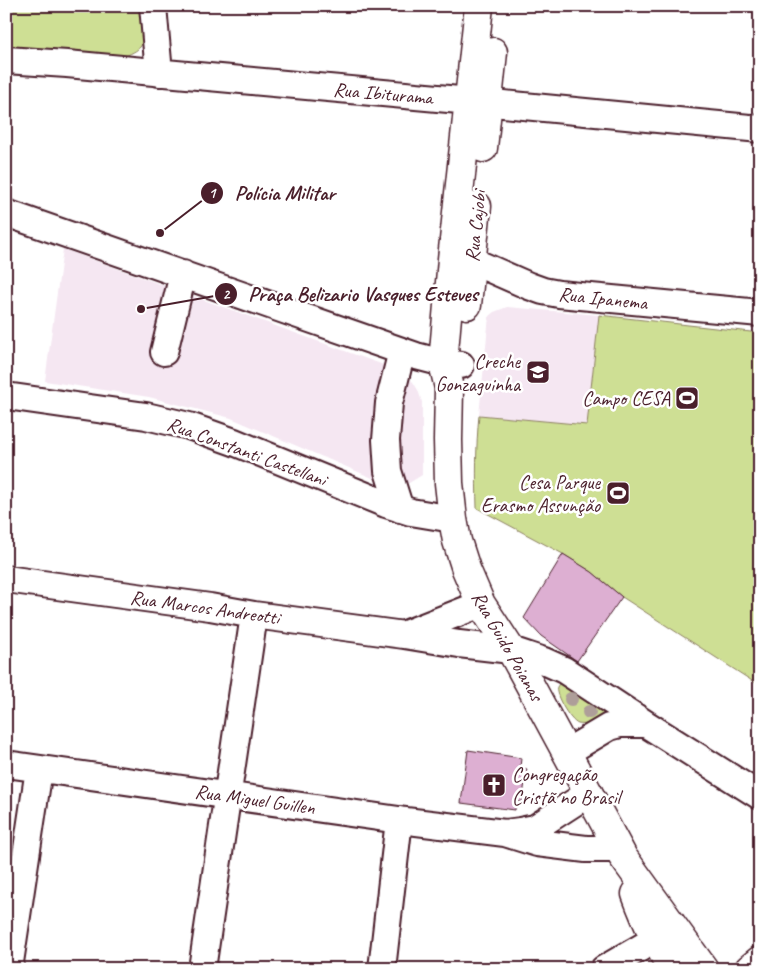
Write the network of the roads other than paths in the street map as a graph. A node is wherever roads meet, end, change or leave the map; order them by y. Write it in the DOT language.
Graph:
graph roads {
  1 [pos="153,6"];
  2 [pos="479,6"];
  3 [pos="498,6"];
  4 [pos="6,60"];
  5 [pos="159,73"];
  6 [pos="478,102"];
  7 [pos="760,129"];
  8 [pos="6,213"];
  9 [pos="462,260"];
  10 [pos="183,274"];
  11 [pos="760,313"];
  12 [pos="402,351"];
  13 [pos="164,352"];
  14 [pos="451,372"];
  15 [pos="6,396"];
  16 [pos="400,509"];
  17 [pos="453,519"];
  18 [pos="6,579"];
  19 [pos="481,604"];
  20 [pos="254,615"];
  21 [pos="404,635"];
  22 [pos="512,650"];
  23 [pos="646,724"];
  24 [pos="567,752"];
  25 [pos="6,764"];
  26 [pos="39,768"];
  27 [pos="589,793"];
  28 [pos="227,795"];
  29 [pos="760,796"];
  30 [pos="400,820"];
  31 [pos="505,833"];
  32 [pos="621,853"];
  33 [pos="664,934"];
  34 [pos="760,960"];
  35 [pos="10,969"];
  36 [pos="202,969"];
  37 [pos="382,969"];
  38 [pos="604,969"];
  39 [pos="673,969"];
  40 [pos="704,969"];
  41 [pos="749,969"];
  1 -- 5 [label="street"];
  2 -- 6 [label="main road, Rua Cajobi"];
  3 -- 6 [label="main road, Rua Cajobi"];
  4 -- 5 [label="street, Rua Ibiturama"];
  5 -- 6 [label="street, Rua Ibiturama"];
  6 -- 7 [label="street, Rua Ibiturama"];
  6 -- 9 [label="main road, Rua Cajobi"];
  8 -- 10 [label="street"];
  9 -- 11 [label="street, Rua Ipanema"];
  9 -- 14 [label="main road, Rua Cajobi"];
  10 -- 12 [label="street"];
  10 -- 13 [label="street"];
  12 -- 14 [label="street"];
  12 -- 16 [label="street"];
  14 -- 17 [label="main road, Rua Guido Poianas"];
  15 -- 16 [label="street, Rua Constanti Castellani"];
  16 -- 17 [label="street, Rua Constanti Castellani"];
  17 -- 19 [label="main road, Rua Guido Poianas"];
  18 -- 20 [label="street, Rua Marcos Andreotti"];
  19 -- 21 [label="street, Rua Marcos Andreotti"];
  19 -- 22 [label="main road, Rua Guido Poianas"];
  20 -- 21 [label="street, Rua Marcos Andreotti"];
  20 -- 28 [label="street"];
  21 -- 22 [label="street, Rua Marcos Andreotti"];
  22 -- 23 [label="street, Rua Marcos Andreotti"];
  22 -- 24 [label="main road, Rua Guido Poianas"];
  23 -- 24 [label="street"];
  23 -- 29 [label="street, Rua Marcos Andreotti"];
  24 -- 27 [label="main road, Rua Guido Poianas"];
  25 -- 26 [label="street, Rua Miguel Guillen"];
  26 -- 28 [label="street, Rua Miguel Guillen"];
  26 -- 35 [label="street"];
  27 -- 31 [label="street"];
  27 -- 32 [label="main road, Rua Guido Poianas"];
  28 -- 30 [label="street, Rua Miguel Guillen"];
  28 -- 36 [label="street"];
  30 -- 31 [label="street, Rua Miguel Guillen"];
  30 -- 37 [label="street"];
  31 -- 32 [label="street"];
  32 -- 33 [label="main road, Rua Guido Poianas"];
  33 -- 38 [label="street"];
  33 -- 39 [label="main road, Rua Guido Poianas"];
  33 -- 40 [label="main road, Rua Guido Poianas"];
  34 -- 41 [label="main road"];
}
